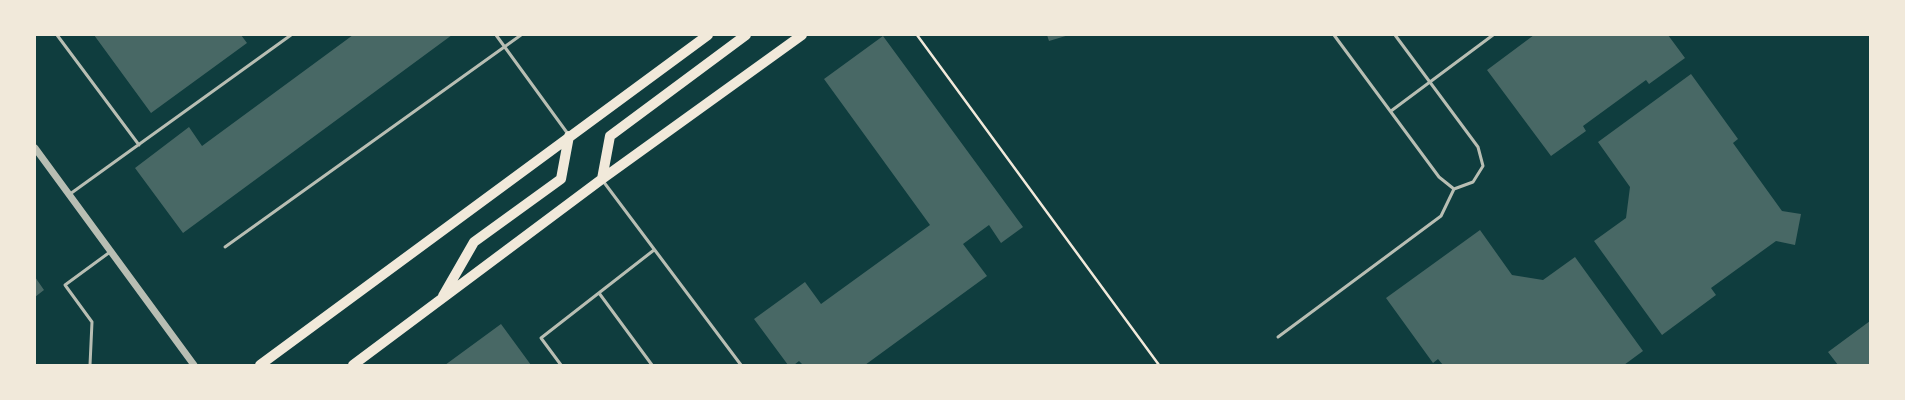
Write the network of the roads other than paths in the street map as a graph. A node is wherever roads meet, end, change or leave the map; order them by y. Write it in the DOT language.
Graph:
graph roads {
  1 [pos="58,35"];
  2 [pos="291,35"];
  3 [pos="496,35"];
  4 [pos="520,35"];
  5 [pos="708,35"];
  6 [pos="746,35"];
  7 [pos="802,35"];
  8 [pos="1334,35"];
  9 [pos="1395,35"];
  10 [pos="1493,35"];
  11 [pos="505,46"];
  12 [pos="1430,82"];
  13 [pos="1391,111"];
  14 [pos="569,136"];
  15 [pos="139,144"];
  16 [pos="35,148"];
  17 [pos="602,179"];
  18 [pos="1454,189"];
  19 [pos="70,195"];
  20 [pos="225,247"];
  21 [pos="654,250"];
  22 [pos="111,251"];
  23 [pos="599,293"];
  24 [pos="441,299"];
  25 [pos="1278,337"];
  26 [pos="90,365"];
  27 [pos="194,365"];
  28 [pos="260,365"];
  29 [pos="353,365"];
  30 [pos="561,365"];
  31 [pos="652,365"];
  32 [pos="741,365"];
  1 -- 15 [label="lane"];
  2 -- 15 [label="lane"];
  3 -- 11 [label="lane"];
  4 -- 11 [label="lane"];
  5 -- 14 [label="main road"];
  6 -- 17 [label="main road"];
  7 -- 17 [label="main road"];
  8 -- 13 [label="lane"];
  9 -- 12 [label="lane"];
  10 -- 12 [label="lane"];
  11 -- 14 [label="lane"];
  11 -- 20 [label="lane"];
  12 -- 13 [label="lane"];
  12 -- 18 [label="lane"];
  13 -- 18 [label="lane"];
  14 -- 24 [label="main road"];
  14 -- 28 [label="main road"];
  15 -- 19 [label="lane"];
  16 -- 19 [label="street"];
  17 -- 21 [label="lane"];
  17 -- 24 [label="main road"];
  18 -- 25 [label="lane"];
  19 -- 22 [label="street"];
  21 -- 23 [label="lane"];
  21 -- 32 [label="lane"];
  22 -- 26 [label="lane"];
  22 -- 27 [label="street"];
  23 -- 30 [label="lane"];
  23 -- 31 [label="lane"];
  24 -- 29 [label="main road"];
}
